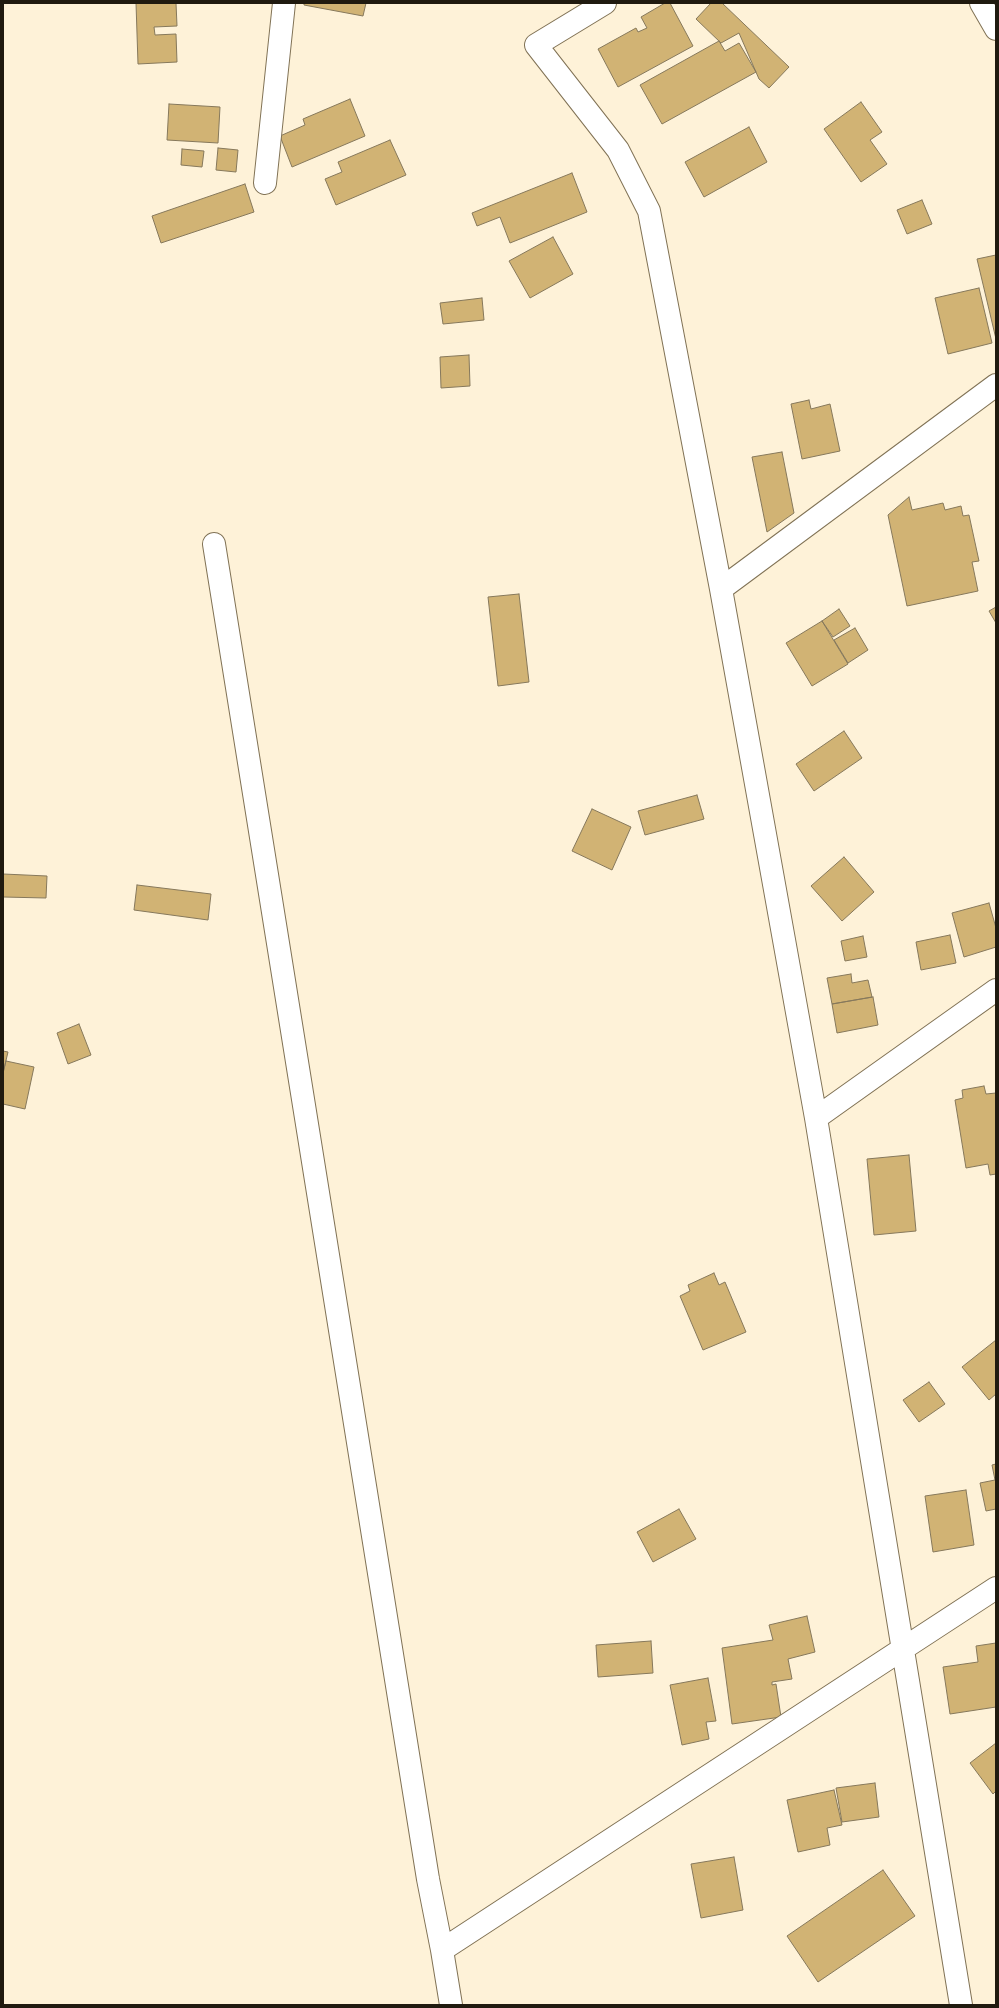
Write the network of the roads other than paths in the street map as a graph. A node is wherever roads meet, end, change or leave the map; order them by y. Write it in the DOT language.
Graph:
graph roads {
  1 [pos="284,3"];
  2 [pos="605,3"];
  3 [pos="981,3"];
  4 [pos="996,29"];
  5 [pos="265,183"];
  6 [pos="996,385"];
  7 [pos="214,544"];
  8 [pos="721,589"];
  9 [pos="996,990"];
  10 [pos="816,1118"];
  11 [pos="996,1588"];
  12 [pos="903,1649"];
  13 [pos="442,1950"];
  14 [pos="451,2005"];
  15 [pos="961,2005"];
  1 -- 5 [label="street"];
  2 -- 8 [label="street"];
  3 -- 4 [label="street"];
  6 -- 8 [label="street"];
  7 -- 13 [label="street"];
  8 -- 10 [label="street"];
  9 -- 10 [label="street"];
  10 -- 12 [label="street"];
  11 -- 12 [label="street"];
  12 -- 13 [label="street"];
  12 -- 15 [label="street"];
  13 -- 14 [label="street"];
}
